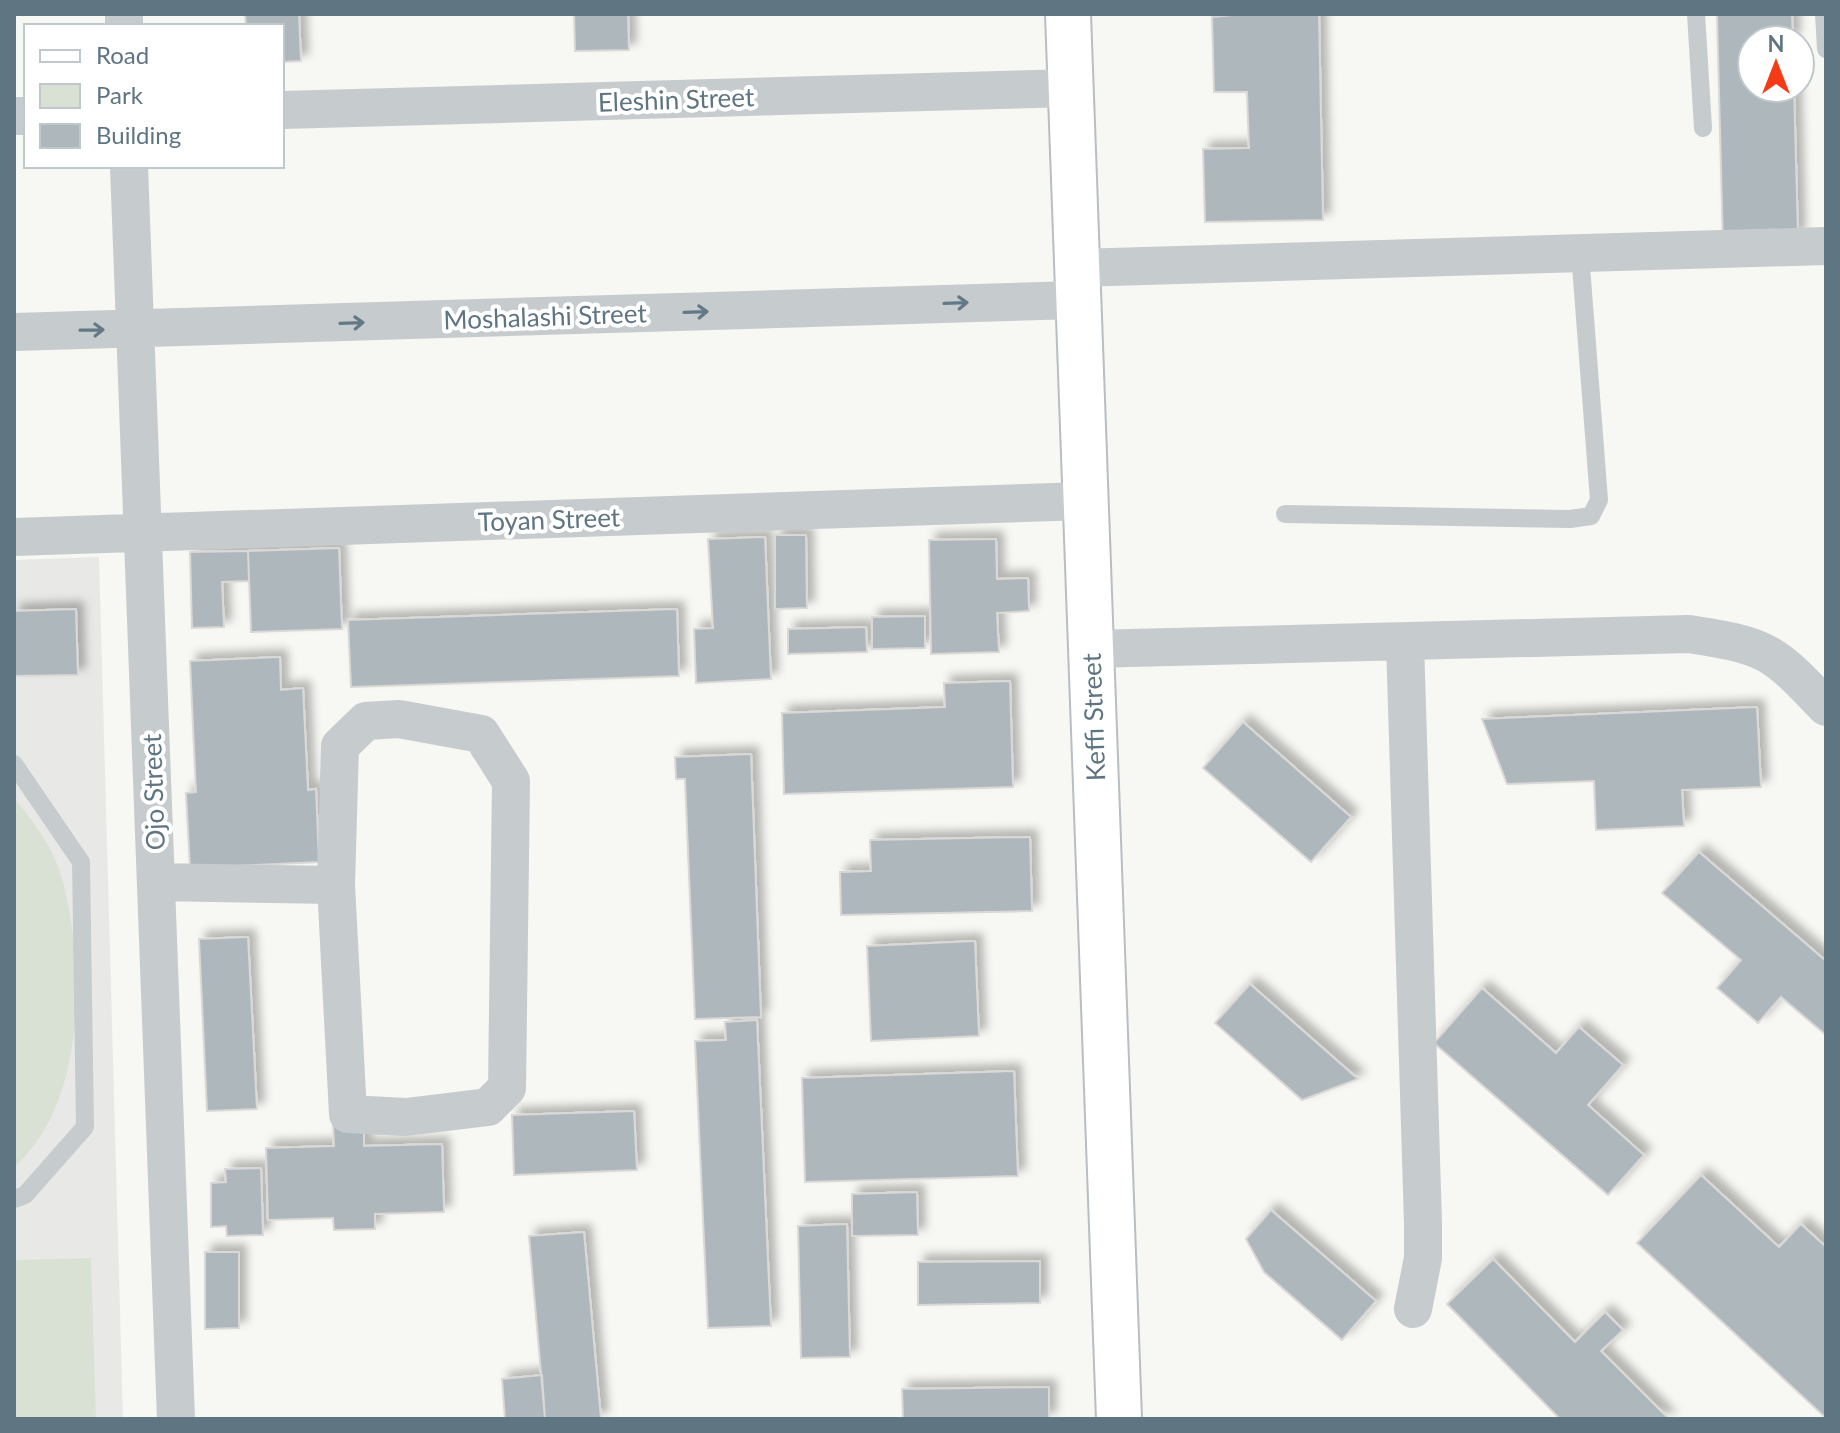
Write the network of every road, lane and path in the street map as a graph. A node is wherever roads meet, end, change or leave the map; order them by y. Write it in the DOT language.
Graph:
graph roads {
  1 [pos="1068,14"];
  2 [pos="1696,14"];
  3 [pos="1824,14"];
  4 [pos="1826,49"];
  5 [pos="1071,88"];
  6 [pos="284,110"];
  7 [pos="1703,128"];
  8 [pos="129,168"];
  9 [pos="1826,246"];
  10 [pos="1580,253"];
  11 [pos="1076,284"];
  12 [pos="135,330"];
  13 [pos="14,332"];
  14 [pos="1085,501"];
  15 [pos="1285,514"];
  16 [pos="143,533"];
  17 [pos="14,537"];
  18 [pos="1405,642"];
  19 [pos="1090,649"];
  20 [pos="1826,707"];
  21 [pos="14,764"];
  22 [pos="156,882"];
  23 [pos="336,885"];
  24 [pos="14,1199"];
  25 [pos="1413,1309"];
  26 [pos="176,1419"];
  27 [pos="1119,1419"];
  1 -- 5 [label="main road, Keffi Street"];
  2 -- 7 [label="lane"];
  3 -- 4 [label="lane"];
  5 -- 6 [label="street, Eleshin Street"];
  5 -- 11 [label="main road, Keffi Street"];
  8 -- 12 [label="street, Ojo Street"];
  9 -- 10 [label="street, Moshalashi Street"];
  10 -- 11 [label="street, Moshalashi Street"];
  10 -- 15 [label="lane"];
  12 -- 11 [label="street, Moshalashi Street, one-way"];
  11 -- 14 [label="main road, Keffi Street"];
  13 -- 12 [label="street, Moshalashi Street, one-way"];
  12 -- 16 [label="street, Ojo Street"];
  14 -- 16 [label="street, Toyan Street"];
  14 -- 19 [label="main road, Keffi Street"];
  16 -- 17 [label="street, Toyan Street"];
  16 -- 22 [label="street, Ojo Street"];
  18 -- 19 [label="street"];
  18 -- 20 [label="street"];
  18 -- 25 [label="street"];
  19 -- 27 [label="main road, Keffi Street"];
  21 -- 24 [label="lane"];
  22 -- 23 [label="street"];
  22 -- 26 [label="street, Ojo Street"];
  23 -- 23 [label="street"];
}
